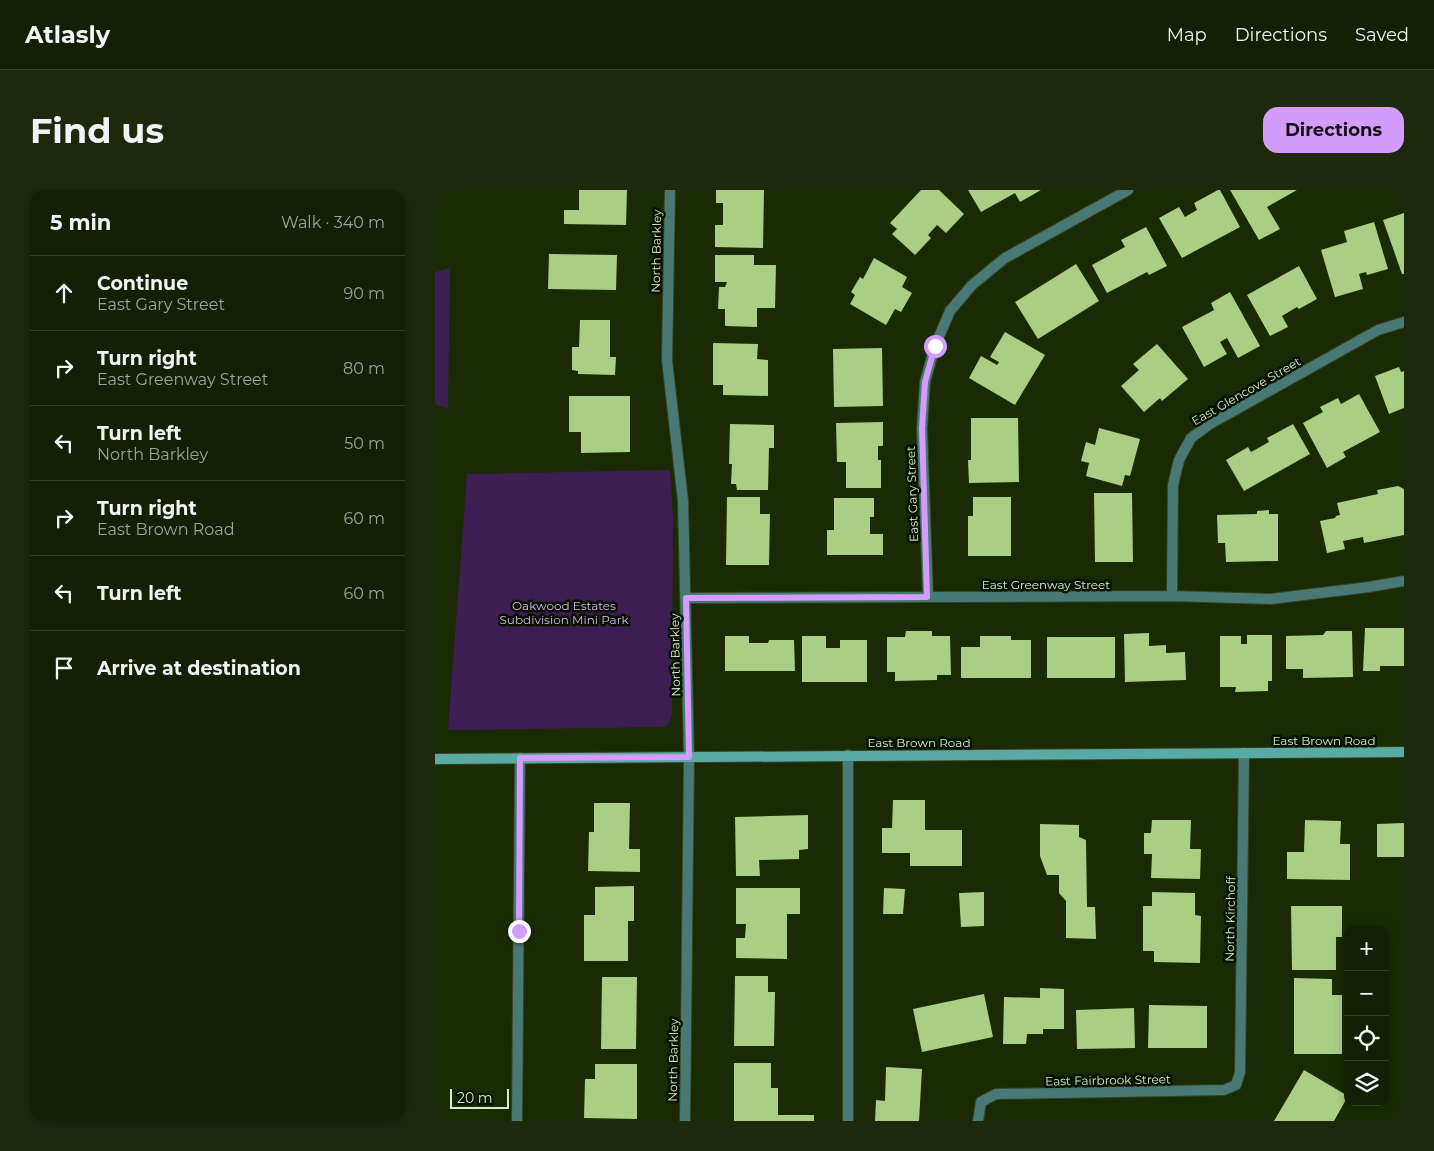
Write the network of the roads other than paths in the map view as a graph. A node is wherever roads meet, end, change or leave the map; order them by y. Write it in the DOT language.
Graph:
graph roads {
  1 [pos="670,190"];
  2 [pos="1128,190"];
  3 [pos="1404,322"];
  4 [pos="1404,581"];
  5 [pos="1172,596"];
  6 [pos="927,597"];
  7 [pos="686,598"];
  8 [pos="1404,752"];
  9 [pos="1244,753"];
  10 [pos="848,755"];
  11 [pos="689,757"];
  12 [pos="520,758"];
  13 [pos="435,759"];
  14 [pos="1236,1085"];
  15 [pos="517,1121"];
  16 [pos="685,1121"];
  17 [pos="848,1121"];
  18 [pos="978,1121"];
  1 -- 7 [label="street, North Barkley"];
  2 -- 6 [label="street, East Gary Street"];
  3 -- 5 [label="street, East Glencove Street"];
  4 -- 5 [label="street, East Greenway Street"];
  5 -- 6 [label="street, East Greenway Street"];
  6 -- 7 [label="street, East Greenway Street"];
  7 -- 11 [label="street, North Barkley"];
  8 -- 9 [label="main road, East Brown Road"];
  9 -- 10 [label="main road, East Brown Road"];
  9 -- 14 [label="street, North Kirchoff"];
  10 -- 11 [label="main road, East Brown Road"];
  10 -- 17 [label="street"];
  11 -- 12 [label="main road, East Brown Road"];
  11 -- 16 [label="street, North Barkley"];
  12 -- 13 [label="main road, East Brown Road"];
  12 -- 15 [label="street"];
  14 -- 18 [label="street, East Fairbrook Street"];
}
